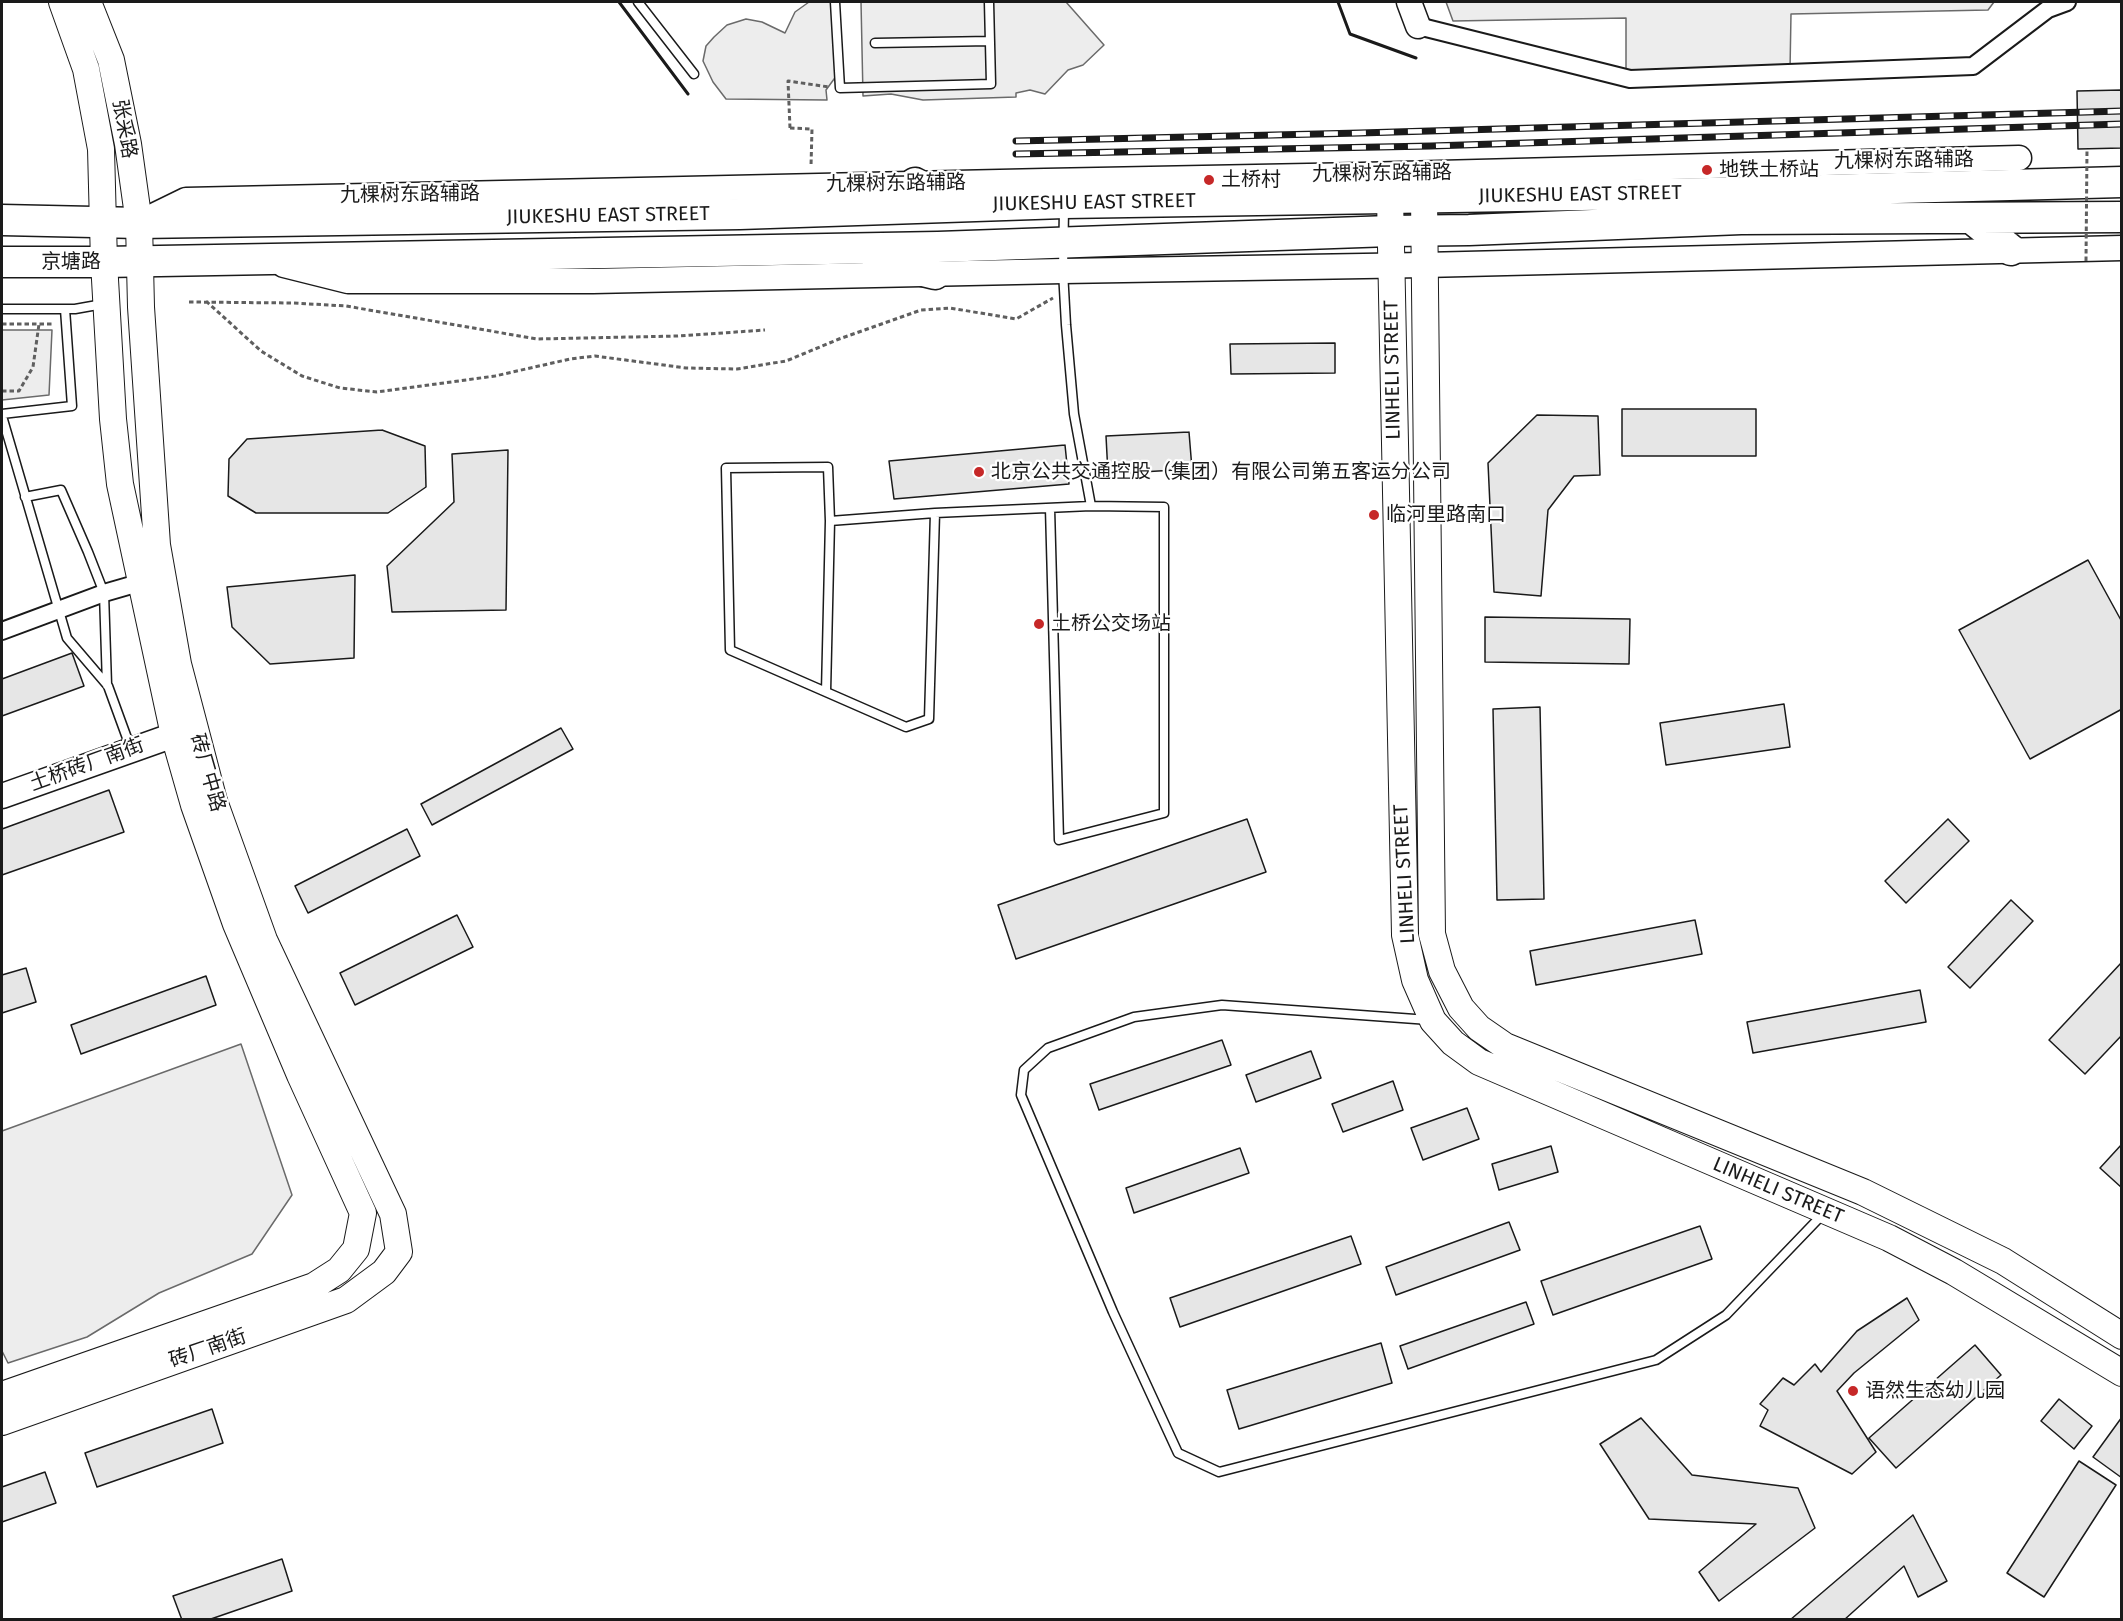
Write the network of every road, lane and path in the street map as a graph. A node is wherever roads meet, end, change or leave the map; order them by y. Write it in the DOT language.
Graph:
graph roads {
  1 [pos="62,2"];
  2 [pos="88,2"];
  3 [pos="638,2"];
  4 [pos="835,2"];
  5 [pos="989,2"];
  6 [pos="1409,2"];
  7 [pos="2067,2"];
  8 [pos="1418,26"];
  9 [pos="990,41"];
  10 [pos="875,42"];
  11 [pos="694,74"];
  12 [pos="840,88"];
  13 [pos="2087,149"];
  14 [pos="2019,158"];
  15 [pos="811,166"];
  16 [pos="2121,182"];
  17 [pos="915,183"];
  18 [pos="1424,196"];
  19 [pos="1390,197"];
  20 [pos="1064,204"];
  21 [pos="960,206"];
  22 [pos="2121,217"];
  23 [pos="1971,218"];
  24 [pos="2,220"];
  25 [pos="103,222"];
  26 [pos="139,223"];
  27 [pos="1390,231"];
  28 [pos="1424,231"];
  29 [pos="859,248"];
  30 [pos="2121,248"];
  31 [pos="2011,250"];
  32 [pos="255,258"];
  33 [pos="141,261"];
  34 [pos="2086,261"];
  35 [pos="2,262"];
  36 [pos="104,262"];
  37 [pos="1391,265"];
  38 [pos="1424,265"];
  39 [pos="1063,268"];
  40 [pos="935,274"];
  41 [pos="189,302"];
  42 [pos="206,302"];
  43 [pos="107,303"];
  44 [pos="2,309"];
  45 [pos="65,309"];
  46 [pos="2,324"];
  47 [pos="39,324"];
  48 [pos="66,324"];
  49 [pos="765,330"];
  50 [pos="2,391"];
  51 [pos="2,415"];
  52 [pos="25,497"];
  53 [pos="1090,506"];
  54 [pos="1050,508"];
  55 [pos="935,513"];
  56 [pos="830,521"];
  57 [pos="142,582"];
  58 [pos="104,593"];
  59 [pos="59,609"];
  60 [pos="2,631"];
  61 [pos="107,685"];
  62 [pos="826,692"];
  63 [pos="174,735"];
  64 [pos="131,749"];
  65 [pos="2,796"];
  66 [pos="1434,1021"];
  67 [pos="1826,1212"];
  68 [pos="356,1249"];
  69 [pos="399,1252"];
  70 [pos="2121,1336"];
  71 [pos="2121,1372"];
  72 [pos="2,1395"];
  73 [pos="2,1422"];
  1 -- 25 [label="main road, 张采路"];
  2 -- 26 [label="main road, 张采路"];
  3 -- 11 [label="lane"];
  4 -- 12 [label="lane"];
  5 -- 9 [label="lane"];
  6 -- 8 [label="street"];
  7 -- 8 [label="street"];
  9 -- 10 [label="lane"];
  9 -- 12 [label="lane"];
  12 -- 15 [label="path, bridge"];
  13 -- 34 [label="path, bridge"];
  14 -- 17 [label="street, 九棵树东路辅路"];
  16 -- 18 [label="highway, JIUKESHU EAST STREET"];
  17 -- 21 [label="highway"];
  17 -- 26 [label="street, 九棵树东路辅路"];
  18 -- 19 [label="highway, JIUKESHU EAST STREET"];
  18 -- 28 [label="main road, LINHELI STREET"];
  19 -- 20 [label="highway, JIUKESHU EAST STREET"];
  19 -- 27 [label="main road, LINHELI STREET"];
  20 -- 21 [label="highway, JIUKESHU EAST STREET"];
  20 -- 39 [label="lane"];
  21 -- 26 [label="highway, JIUKESHU EAST STREET"];
  22 -- 23 [label="highway, JIUKESHU EAST STREET"];
  23 -- 28 [label="highway, JIUKESHU EAST STREET"];
  23 -- 31 [label="highway"];
  24 -- 25 [label="highway, 京塘路"];
  25 -- 26 [label="highway, JIUKESHU EAST STREET"];
  25 -- 36 [label="main road, 张采路"];
  26 -- 33 [label="main road, 张采路"];
  27 -- 28 [label="highway, JIUKESHU EAST STREET"];
  27 -- 37 [label="main road, LINHELI STREET"];
  27 -- 39 [label="highway, JIUKESHU EAST STREET"];
  28 -- 38 [label="main road, LINHELI STREET"];
  29 -- 32 [label="highway, JIUKESHU EAST STREET"];
  29 -- 39 [label="highway, JIUKESHU EAST STREET"];
  29 -- 40 [label="highway"];
  30 -- 31 [label="street"];
  31 -- 38 [label="street"];
  32 -- 33 [label="highway, JIUKESHU EAST STREET"];
  32 -- 40 [label="street"];
  33 -- 36 [label="highway, 京塘路"];
  33 -- 69 [label="main road, 砖厂中路"];
  35 -- 36 [label="highway, 京塘路"];
  36 -- 43 [label="main road, 砖厂中路"];
  37 -- 38 [label="street"];
  37 -- 39 [label="street"];
  37 -- 66 [label="main road, LINHELI STREET"];
  38 -- 70 [label="main road, LINHELI STREET"];
  39 -- 40 [label="street"];
  39 -- 42 [label="path"];
  39 -- 53 [label="lane"];
  41 -- 42 [label="path"];
  42 -- 49 [label="path"];
  43 -- 45 [label="lane"];
  43 -- 57 [label="main road, 砖厂中路"];
  44 -- 45 [label="lane"];
  45 -- 48 [label="lane"];
  46 -- 47 [label="path"];
  47 -- 48 [label="path"];
  47 -- 50 [label="path"];
  48 -- 51 [label="lane"];
  51 -- 52 [label="lane"];
  52 -- 58 [label="lane"];
  52 -- 59 [label="lane"];
  53 -- 54 [label="lane"];
  53 -- 54 [label="lane"];
  54 -- 55 [label="lane"];
  55 -- 56 [label="lane"];
  55 -- 62 [label="lane"];
  56 -- 62 [label="lane"];
  56 -- 62 [label="lane"];
  57 -- 58 [label="street"];
  57 -- 63 [label="main road, 砖厂中路"];
  58 -- 59 [label="street"];
  58 -- 61 [label="lane"];
  59 -- 60 [label="street"];
  59 -- 61 [label="lane"];
  61 -- 64 [label="lane"];
  63 -- 64 [label="street, 土桥砖厂南街"];
  63 -- 68 [label="main road, 砖厂中路"];
  64 -- 65 [label="street, 土桥砖厂南街"];
  66 -- 67 [label="main road, LINHELI STREET"];
  66 -- 67 [label="lane"];
  67 -- 71 [label="main road, LINHELI STREET"];
  68 -- 72 [label="main road, 砖厂南街"];
  69 -- 73 [label="main road, 砖厂南街"];
}
